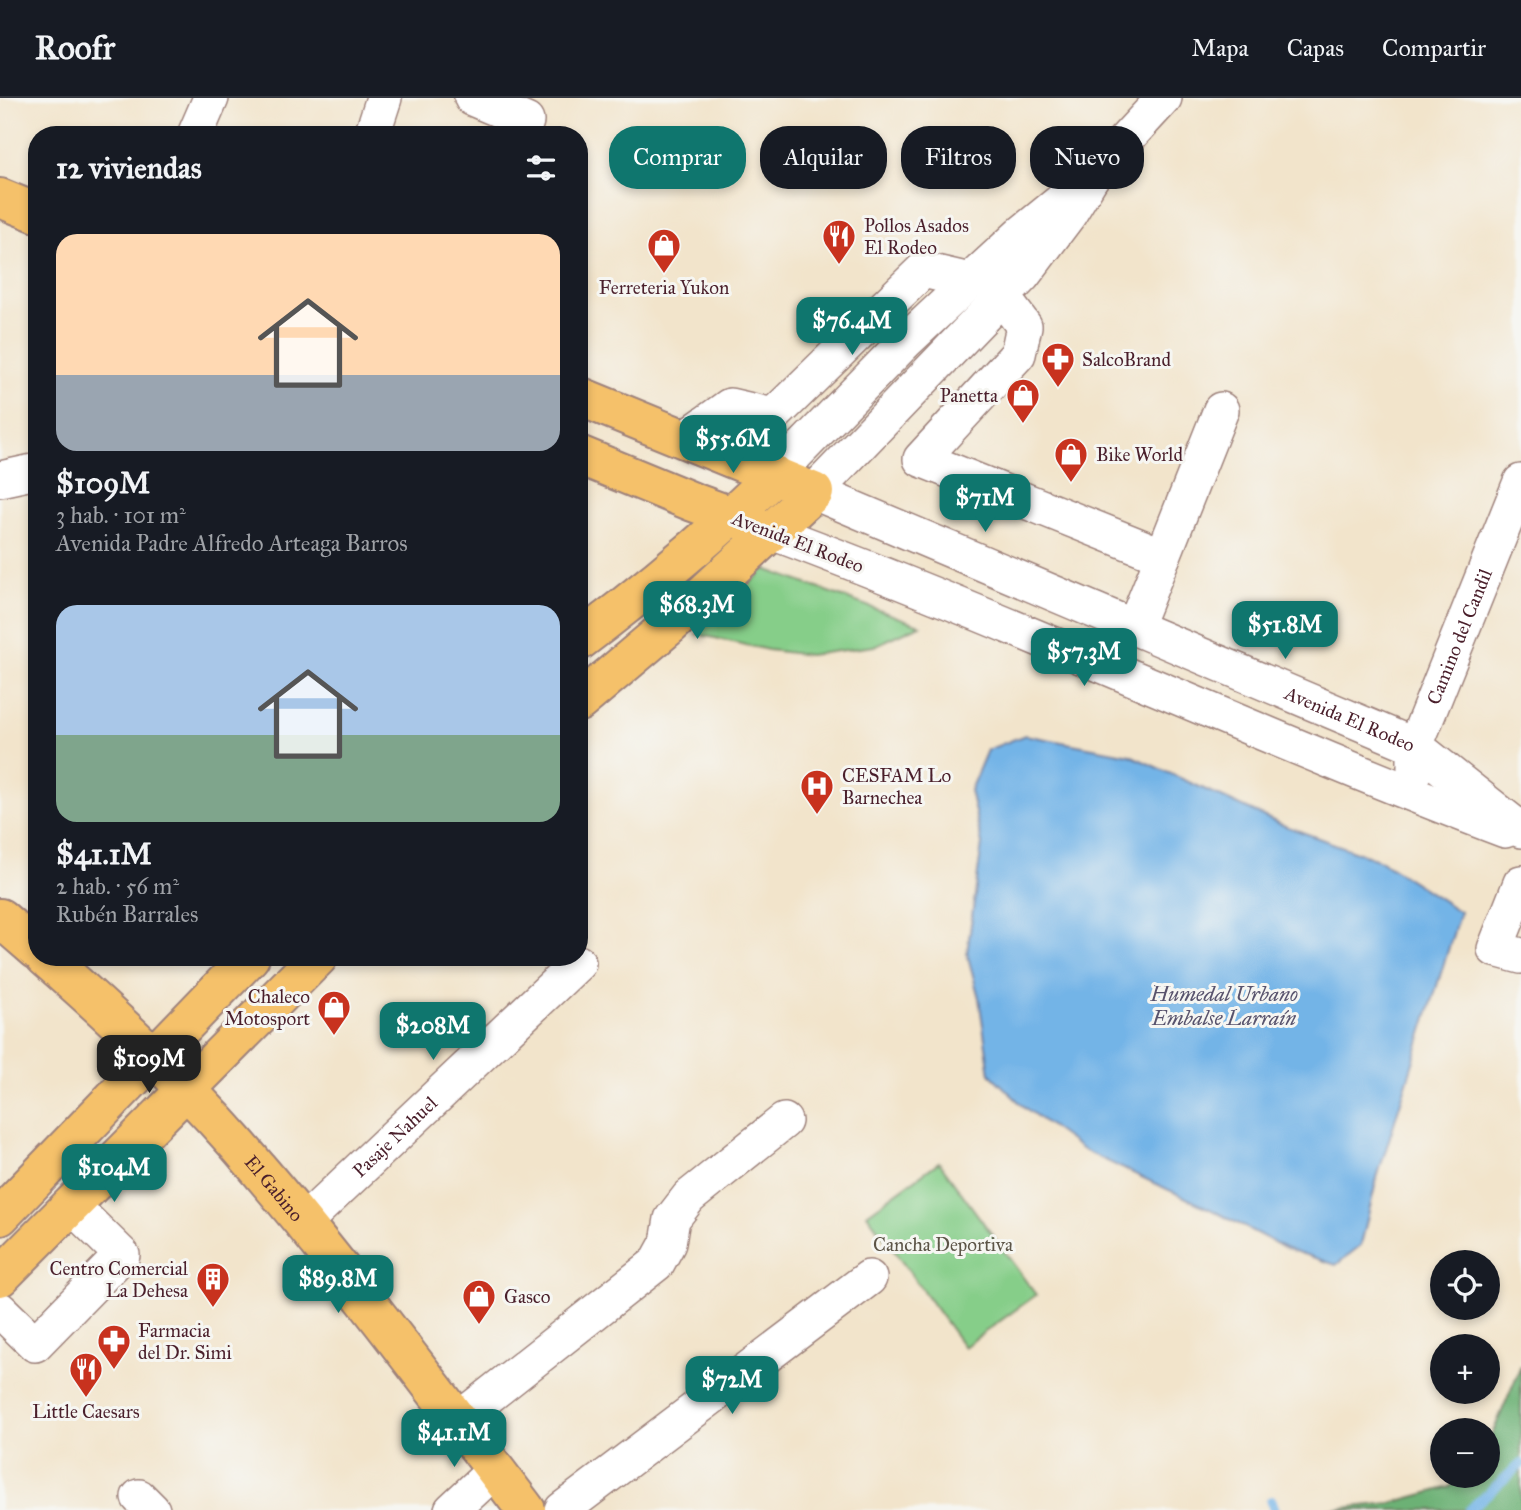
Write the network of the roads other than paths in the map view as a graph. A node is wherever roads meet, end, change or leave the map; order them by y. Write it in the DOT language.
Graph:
graph roads {
  1 [pos="211,98"];
  2 [pos="384,98"];
  3 [pos="472,98"];
  4 [pos="1164,98"];
  5 [pos="527,118"];
  6 [pos="199,126"];
  7 [pos="375,126"];
  8 [pos="1138,126"];
  9 [pos="1076,189"];
  10 [pos="1084,189"];
  11 [pos="0,198"];
  12 [pos="28,209"];
  13 [pos="970,281"];
  14 [pos="1003,298"];
  15 [pos="834,358"];
  16 [pos="864,385"];
  17 [pos="588,400"];
  18 [pos="1221,410"];
  19 [pos="684,439"];
  20 [pos="588,459"];
  21 [pos="28,473"];
  22 [pos="775,475"];
  23 [pos="0,479"];
  24 [pos="1521,482"];
  25 [pos="814,492"];
  26 [pos="732,517"];
  27 [pos="772,531"];
  28 [pos="1509,548"];
  29 [pos="1163,556"];
  30 [pos="1134,628"];
  31 [pos="588,634"];
  32 [pos="588,694"];
  33 [pos="1415,746"];
  34 [pos="1414,796"];
  35 [pos="1521,830"];
  36 [pos="1521,837"];
  37 [pos="1521,883"];
  38 [pos="0,918"];
  39 [pos="28,942"];
  40 [pos="1521,956"];
  41 [pos="56,966"];
  42 [pos="241,966"];
  43 [pos="309,966"];
  44 [pos="574,966"];
  45 [pos="153,1057"];
  46 [pos="186,1089"];
  47 [pos="784,1121"];
  48 [pos="71,1205"];
  49 [pos="0,1216"];
  50 [pos="303,1223"];
  51 [pos="0,1277"];
  52 [pos="869,1278"];
  53 [pos="0,1310"];
  54 [pos="458,1420"];
  55 [pos="495,1470"];
  56 [pos="452,1510"];
  57 [pos="526,1510"];
  58 [pos="562,1510"];
  1 -- 6 [label="street"];
  2 -- 7 [label="street"];
  3 -- 5 [label="street"];
  4 -- 8 [label="street"];
  9 -- 13 [label="street"];
  10 -- 14 [label="street"];
  11 -- 12 [label="main road"];
  13 -- 15 [label="street"];
  13 -- 16 [label="street"];
  14 -- 25 [label="street"];
  14 -- 29 [label="street"];
  15 -- 16 [label="street"];
  15 -- 19 [label="street"];
  16 -- 22 [label="street"];
  17 -- 19 [label="main road, Avenida El Rodeo"];
  18 -- 29 [label="street"];
  19 -- 22 [label="main road, Avenida El Rodeo"];
  20 -- 26 [label="main road, Avenida El Rodeo"];
  21 -- 23 [label="street"];
  22 -- 25 [label="main road, Avenida El Rodeo"];
  22 -- 26 [label="main road"];
  24 -- 28 [label="street, Camino del Candil"];
  25 -- 27 [label="main road"];
  25 -- 30 [label="street, Avenida El Rodeo"];
  26 -- 27 [label="main road, Avenida El Rodeo"];
  26 -- 31 [label="main road"];
  27 -- 32 [label="main road"];
  27 -- 34 [label="street, Avenida El Rodeo"];
  28 -- 33 [label="street, Camino del Candil"];
  29 -- 30 [label="street"];
  30 -- 33 [label="street, Avenida El Rodeo"];
  33 -- 34 [label="street, Camino del Candil"];
  33 -- 35 [label="street, Avenida El Rodeo"];
  34 -- 36 [label="street, Avenida El Rodeo"];
  37 -- 40 [label="street"];
  38 -- 39 [label="main road"];
  41 -- 45 [label="main road, El Gabino"];
  42 -- 45 [label="main road"];
  43 -- 46 [label="main road"];
  44 -- 50 [label="street, Pasaje Nahuel"];
  45 -- 46 [label="main road, El Gabino"];
  45 -- 49 [label="main road"];
  46 -- 48 [label="main road"];
  46 -- 50 [label="main road, El Gabino"];
  47 -- 54 [label="street"];
  48 -- 51 [label="main road"];
  48 -- 53 [label="street"];
  50 -- 54 [label="main road, El Gabino"];
  52 -- 58 [label="street"];
  54 -- 55 [label="main road, El Gabino"];
  55 -- 56 [label="street"];
  55 -- 57 [label="main road, El Gabino"];
}
